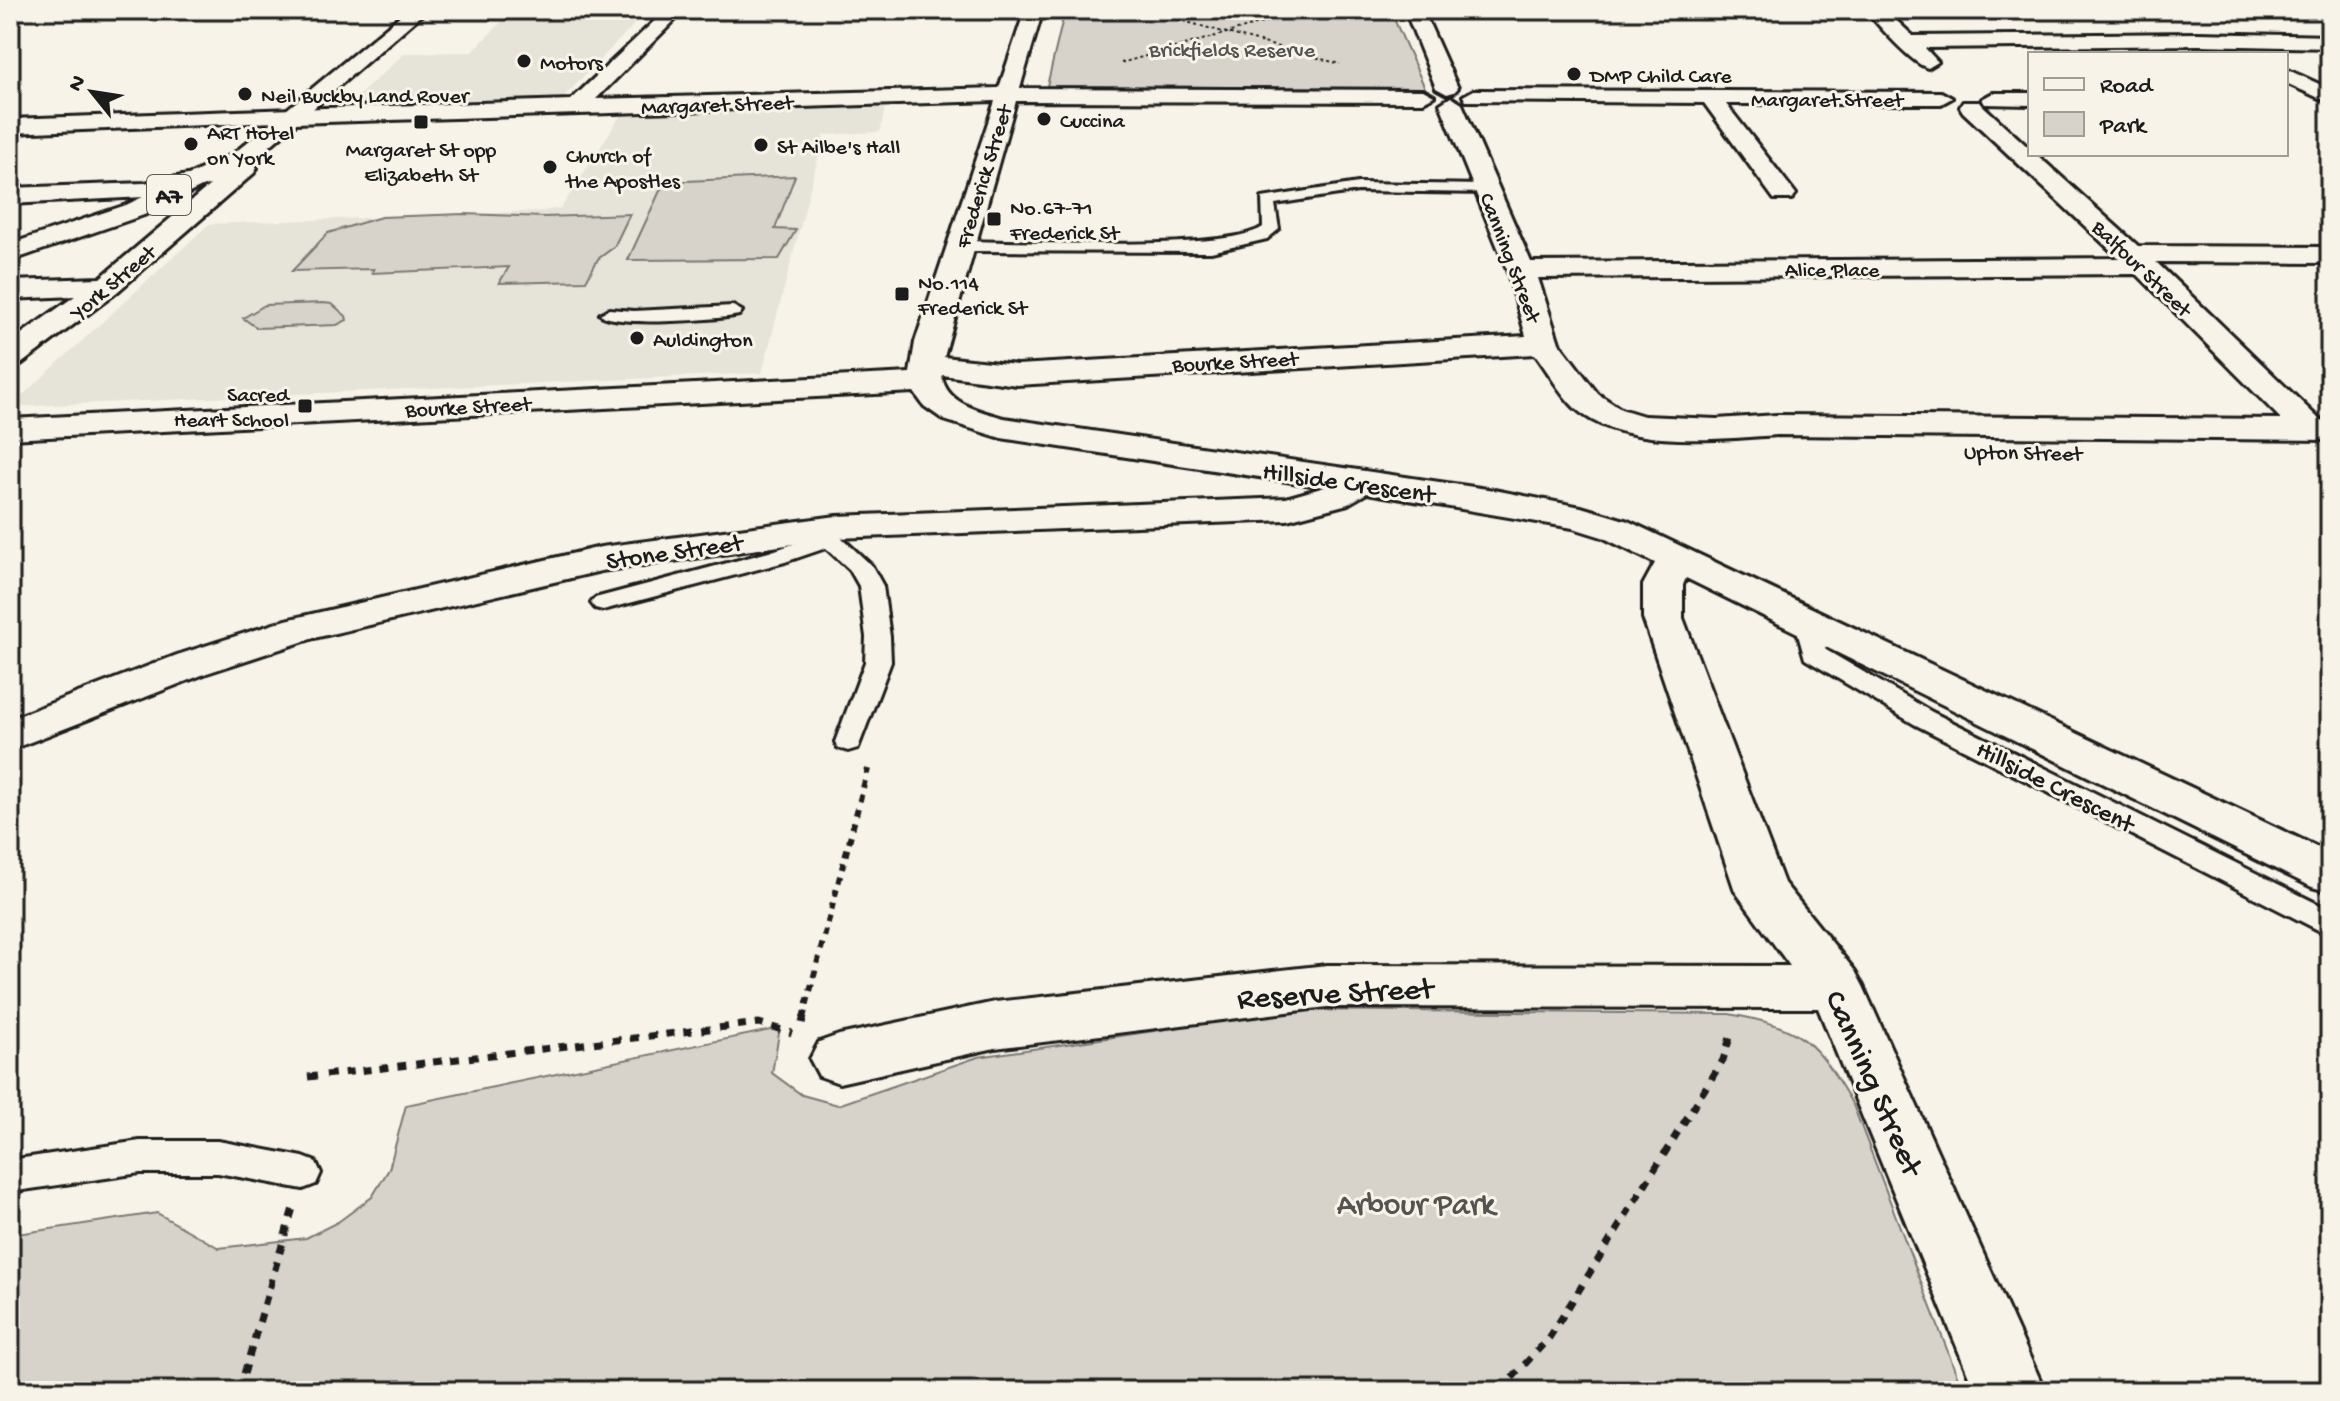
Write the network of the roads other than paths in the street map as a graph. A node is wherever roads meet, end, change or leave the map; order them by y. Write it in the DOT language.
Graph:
graph roads {
  1 [pos="418,10"];
  2 [pos="676,10"];
  3 [pos="1034,10"];
  4 [pos="1414,10"];
  5 [pos="1875,10"];
  6 [pos="2176,22"];
  7 [pos="2214,40"];
  8 [pos="1906,42"];
  9 [pos="2330,42"];
  10 [pos="2238,52"];
  11 [pos="2288,76"];
  12 [pos="1007,94"];
  13 [pos="1457,96"];
  14 [pos="1710,97"];
  15 [pos="1966,98"];
  16 [pos="2028,99"];
  17 [pos="2330,99"];
  18 [pos="2288,101"];
  19 [pos="575,108"];
  20 [pos="294,116"];
  21 [pos="10,126"];
  22 [pos="241,159"];
  23 [pos="204,179"];
  24 [pos="1486,189"];
  25 [pos="1783,194"];
  26 [pos="10,196"];
  27 [pos="960,246"];
  28 [pos="10,253"];
  29 [pos="2330,255"];
  30 [pos="2137,260"];
  31 [pos="1521,270"];
  32 [pos="107,286"];
  33 [pos="10,290"];
  34 [pos="733,311"];
  35 [pos="609,314"];
  36 [pos="1544,344"];
  37 [pos="10,357"];
  38 [pos="928,363"];
  39 [pos="1586,401"];
  40 [pos="10,429"];
  41 [pos="2324,438"];
  42 [pos="1359,483"];
  43 [pos="824,534"];
  44 [pos="1676,559"];
  45 [pos="603,603"];
  46 [pos="1807,624"];
  47 [pos="10,735"];
  48 [pos="848,742"];
  49 [pos="2330,874"];
  50 [pos="2330,924"];
  51 [pos="1836,986"];
  52 [pos="821,1041"];
  53 [pos="303,1173"];
  54 [pos="10,1176"];
  55 [pos="2010,1391"];
  1 -- 20 [label="main road, York Street / A7"];
  2 -- 19 [label="main road"];
  3 -- 12 [label="main road, Frederick Street"];
  4 -- 13 [label="main road, Canning Street"];
  5 -- 8 [label="main road, Balfour Street"];
  6 -- 7 [label="main road"];
  7 -- 8 [label="main road"];
  7 -- 9 [label="main road"];
  7 -- 10 [label="main road"];
  8 -- 15 [label="main road, Balfour Street"];
  11 -- 17 [label="main road"];
  12 -- 13 [label="main road, Margaret Street"];
  12 -- 19 [label="main road, Margaret Street"];
  12 -- 27 [label="main road, Frederick Street"];
  13 -- 14 [label="main road, Margaret Street"];
  13 -- 24 [label="main road, Canning Street"];
  14 -- 15 [label="main road, Margaret Street"];
  14 -- 25 [label="main road"];
  15 -- 16 [label="main road, Margaret Street"];
  15 -- 30 [label="main road, Balfour Street"];
  17 -- 18 [label="main road"];
  19 -- 20 [label="main road, Margaret Street"];
  20 -- 21 [label="main road, Margaret Street"];
  20 -- 22 [label="main road, York Street / A7"];
  22 -- 23 [label="main road, A7"];
  22 -- 32 [label="main road, York Street"];
  23 -- 26 [label="main road"];
  23 -- 28 [label="main road, A7"];
  24 -- 27 [label="lane"];
  24 -- 31 [label="main road, Canning Street"];
  27 -- 38 [label="main road, Frederick Street"];
  29 -- 30 [label="main road, Alice Place"];
  30 -- 31 [label="main road, Alice Place"];
  30 -- 41 [label="main road, Balfour Street"];
  31 -- 36 [label="main road, Canning Street"];
  32 -- 33 [label="main road"];
  32 -- 37 [label="main road, York Street"];
  34 -- 35 [label="lane"];
  36 -- 38 [label="main road, Bourke Street"];
  36 -- 39 [label="main road, Canning Street"];
  38 -- 40 [label="main road, Bourke Street"];
  38 -- 42 [label="main road, Hillside Crescent"];
  39 -- 41 [label="main road, Upton Street"];
  42 -- 43 [label="main road, Stone Street"];
  42 -- 44 [label="main road, Hillside Crescent"];
  43 -- 45 [label="lane"];
  43 -- 47 [label="main road, Stone Street"];
  43 -- 48 [label="lane"];
  44 -- 46 [label="main road, Hillside Crescent"];
  44 -- 51 [label="main road, Canning Street"];
  46 -- 49 [label="main road, Hillside Crescent"];
  46 -- 50 [label="lane, Hillside Crescent"];
  51 -- 52 [label="main road, Reserve Street"];
  51 -- 55 [label="main road, Canning Street"];
  53 -- 54 [label="lane"];
}
